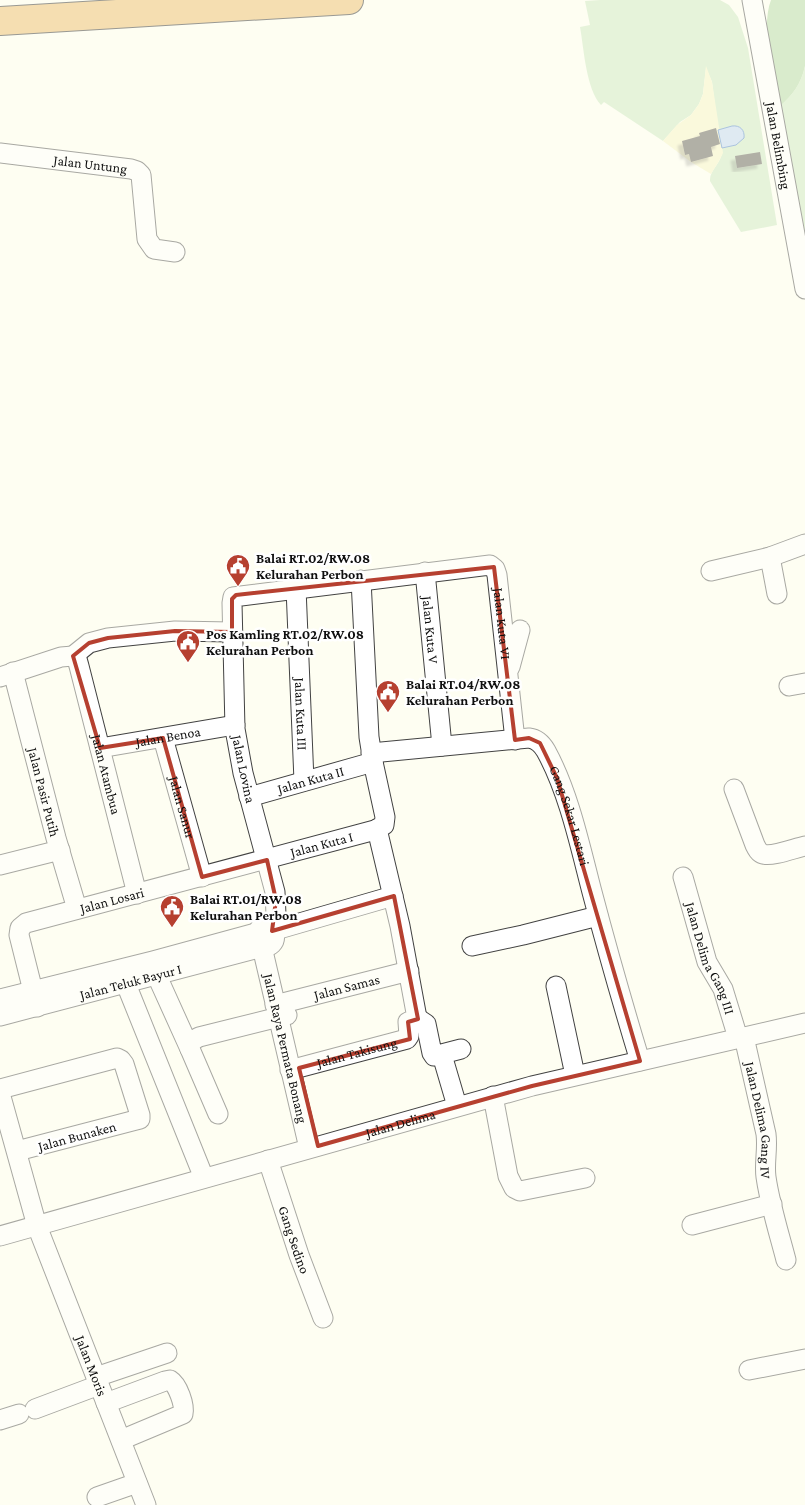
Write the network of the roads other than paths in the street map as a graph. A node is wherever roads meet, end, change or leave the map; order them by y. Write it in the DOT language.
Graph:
graph roads {
  1 [pos="349,0"];
  2 [pos="752,0"];
  3 [pos="0,21"];
  4 [pos="0,154"];
  5 [pos="175,252"];
  6 [pos="805,289"];
  7 [pos="805,544"];
  8 [pos="770,557"];
  9 [pos="711,571"];
  10 [pos="425,572"];
  11 [pos="361,580"];
  12 [pos="296,588"];
  13 [pos="777,594"];
  14 [pos="520,630"];
  15 [pos="232,632"];
  16 [pos="73,656"];
  17 [pos="6,675"];
  18 [pos="507,677"];
  19 [pos="235,725"];
  20 [pos="163,738"];
  21 [pos="515,740"];
  22 [pos="442,746"];
  23 [pos="100,748"];
  24 [pos="372,757"];
  25 [pos="304,781"];
  26 [pos="734,788"];
  27 [pos="249,797"];
  28 [pos="377,829"];
  29 [pos="805,846"];
  30 [pos="60,850"];
  31 [pos="267,860"];
  32 [pos="0,865"];
  33 [pos="202,877"];
  34 [pos="683,877"];
  35 [pos="138,894"];
  36 [pos="395,901"];
  37 [pos="77,910"];
  38 [pos="598,916"];
  39 [pos="267,939"];
  40 [pos="472,946"];
  41 [pos="155,968"];
  42 [pos="409,971"];
  43 [pos="100,982"];
  44 [pos="126,984"];
  45 [pos="556,986"];
  46 [pos="35,998"];
  47 [pos="0,999"];
  48 [pos="281,1010"];
  49 [pos="0,1016"];
  50 [pos="417,1018"];
  51 [pos="805,1023"];
  52 [pos="741,1038"];
  53 [pos="152,1049"];
  54 [pos="190,1049"];
  55 [pos="461,1049"];
  56 [pos="442,1055"];
  57 [pos="118,1059"];
  58 [pos="640,1061"];
  59 [pos="295,1069"];
  60 [pos="575,1075"];
  61 [pos="0,1091"];
  62 [pos="493,1096"];
  63 [pos="456,1106"];
  64 [pos="218,1114"];
  65 [pos="314,1147"];
  66 [pos="17,1152"];
  67 [pos="268,1160"];
  68 [pos="204,1178"];
  69 [pos="585,1178"];
  70 [pos="772,1204"];
  71 [pos="692,1225"];
  72 [pos="37,1226"];
  73 [pos="0,1236"];
  74 [pos="786,1260"];
  75 [pos="323,1318"];
  76 [pos="167,1353"];
  77 [pos="805,1359"];
  78 [pos="749,1370"];
  79 [pos="97,1381"];
  80 [pos="106,1403"];
  81 [pos="0,1420"];
  82 [pos="120,1440"];
  83 [pos="137,1483"];
  84 [pos="97,1497"];
  85 [pos="146,1505"];
  1 -- 3 [label="highway"];
  2 -- 6 [label="street, Jalan Belimbing"];
  4 -- 5 [label="street, Jalan Untung"];
  7 -- 8 [label="street"];
  8 -- 9 [label="street"];
  8 -- 13 [label="street"];
  10 -- 11 [label="street"];
  10 -- 18 [label="street, Jalan Kuta VI"];
  10 -- 22 [label="street, Jalan Kuta V"];
  11 -- 12 [label="street"];
  11 -- 24 [label="street"];
  12 -- 15 [label="street, Jalan Lovina"];
  12 -- 25 [label="street, Jalan Kuta III"];
  14 -- 18 [label="street"];
  15 -- 16 [label="street"];
  15 -- 19 [label="street, Jalan Lovina"];
  16 -- 17 [label="street"];
  16 -- 23 [label="street, Jalan Atambua"];
  17 -- 30 [label="street, Jalan Pasir Putih"];
  18 -- 21 [label="street, Jalan Kuta VI"];
  19 -- 20 [label="street, Jalan Benoa"];
  19 -- 27 [label="street, Jalan Lovina"];
  20 -- 23 [label="street, Jalan Benoa"];
  20 -- 33 [label="street, Jalan Sanur"];
  21 -- 22 [label="street, Jalan Kuta II"];
  21 -- 38 [label="street, Gang Sekar Lestari"];
  22 -- 24 [label="street, Jalan Kuta II"];
  23 -- 35 [label="street, Jalan Atambua"];
  24 -- 25 [label="street, Jalan Kuta II"];
  24 -- 28 [label="street"];
  25 -- 27 [label="street, Jalan Kuta II"];
  26 -- 29 [label="street"];
  27 -- 31 [label="street, Jalan Lovina"];
  28 -- 31 [label="street, Jalan Kuta I"];
  28 -- 36 [label="street"];
  30 -- 32 [label="street"];
  30 -- 37 [label="street, Jalan Pasir Putih"];
  31 -- 33 [label="street, Jalan Losari"];
  31 -- 39 [label="street, Jalan Lovina"];
  33 -- 35 [label="street, Jalan Losari"];
  34 -- 52 [label="street, Jalan Delima Gang III"];
  35 -- 37 [label="street, Jalan Losari"];
  36 -- 39 [label="street, Jalan Teluk Bayur I"];
  36 -- 42 [label="street"];
  37 -- 46 [label="street, Jalan Losari"];
  38 -- 40 [label="street"];
  38 -- 58 [label="street, Gang Sekar Lestari"];
  39 -- 41 [label="street, Jalan Teluk Bayur I"];
  39 -- 48 [label="street, Jalan Raya Permata Bonang"];
  41 -- 43 [label="street, Jalan Teluk Bayur I"];
  41 -- 44 [label="street, Jalan Teluk Bayur I"];
  41 -- 54 [label="street"];
  42 -- 48 [label="street, Jalan Samas"];
  42 -- 50 [label="street"];
  43 -- 44 [label="street, Jalan Teluk Bayur I"];
  43 -- 46 [label="street, Jalan Teluk Bayur I"];
  44 -- 53 [label="street"];
  45 -- 60 [label="street"];
  46 -- 47 [label="street, Jalan Teluk Bayur I"];
  46 -- 49 [label="street, Jalan Teluk Bayur I"];
  48 -- 54 [label="street, Jalan Samas"];
  48 -- 59 [label="street, Jalan Raya Permata Bonang"];
  50 -- 56 [label="street"];
  50 -- 59 [label="street, Jalan Takisung"];
  51 -- 52 [label="street, Jalan Delima"];
  52 -- 58 [label="street, Jalan Delima"];
  52 -- 70 [label="street, Jalan Delima Gang IV"];
  53 -- 57 [label="street"];
  53 -- 68 [label="street"];
  54 -- 64 [label="street"];
  55 -- 56 [label="street"];
  56 -- 63 [label="street"];
  57 -- 61 [label="street"];
  57 -- 66 [label="street, Jalan Bunaken"];
  58 -- 60 [label="street, Jalan Delima"];
  59 -- 65 [label="street, Jalan Raya Permata Bonang"];
  60 -- 62 [label="street, Jalan Delima"];
  61 -- 66 [label="street, Jalan Moris"];
  62 -- 63 [label="street, Jalan Delima"];
  62 -- 69 [label="street"];
  63 -- 65 [label="street, Jalan Delima"];
  65 -- 67 [label="street, Jalan Delima"];
  66 -- 72 [label="street, Jalan Moris"];
  67 -- 68 [label="street, Jalan Delima"];
  67 -- 75 [label="street, Gang Sedino"];
  68 -- 72 [label="street, Jalan Delima"];
  70 -- 71 [label="street"];
  70 -- 74 [label="street, Jalan Delima Gang IV"];
  72 -- 73 [label="street, Jalan Delima"];
  72 -- 79 [label="street, Jalan Moris"];
  76 -- 79 [label="street"];
  77 -- 78 [label="street"];
  79 -- 80 [label="street, Jalan Moris"];
  79 -- 81 [label="street"];
  80 -- 82 [label="street, Jalan Moris"];
  80 -- 82 [label="street"];
  82 -- 83 [label="street, Jalan Moris"];
  83 -- 84 [label="street"];
  83 -- 85 [label="street, Jalan Moris"];
}
